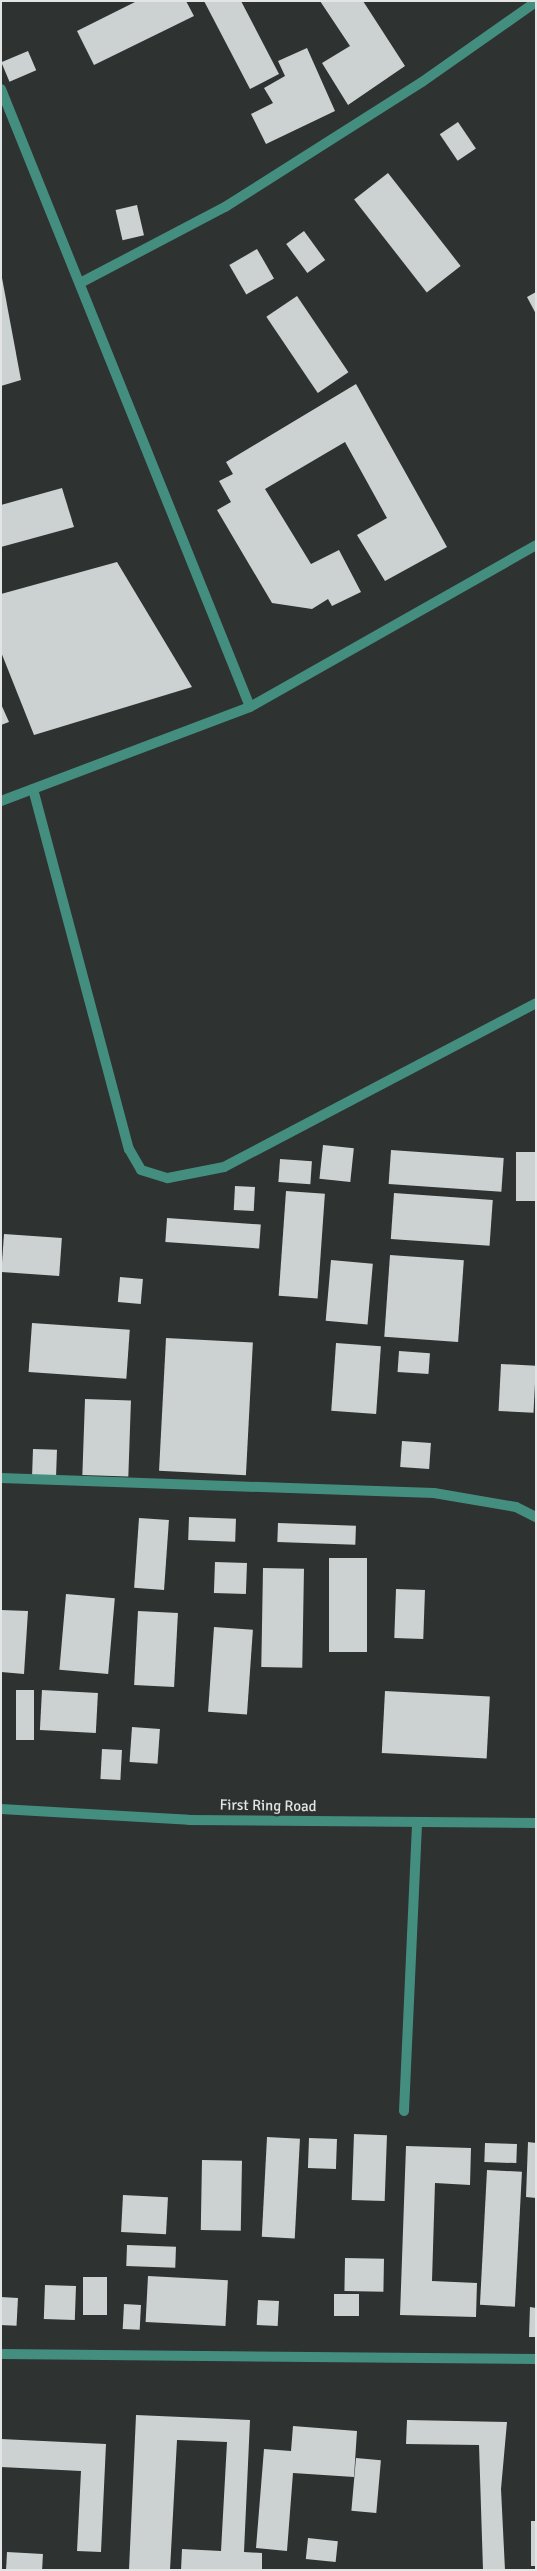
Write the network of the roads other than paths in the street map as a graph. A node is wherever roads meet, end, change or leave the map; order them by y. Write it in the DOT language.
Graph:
graph roads {
  1 [pos="536,2"];
  2 [pos="1,88"];
  3 [pos="82,282"];
  4 [pos="536,545"];
  5 [pos="250,707"];
  6 [pos="33,789"];
  7 [pos="1,801"];
  8 [pos="536,1003"];
  9 [pos="1,1478"];
  10 [pos="536,1517"];
  11 [pos="1,1809"];
  12 [pos="417,1822"];
  13 [pos="536,1823"];
  14 [pos="404,2111"];
  15 [pos="1,2354"];
  16 [pos="536,2360"];
  1 -- 3 [label="street"];
  2 -- 3 [label="street"];
  3 -- 5 [label="street"];
  4 -- 5 [label="street"];
  5 -- 6 [label="street"];
  6 -- 7 [label="street"];
  6 -- 8 [label="street"];
  9 -- 10 [label="street"];
  11 -- 12 [label="street, First Ring Road"];
  12 -- 13 [label="street, First Ring Road"];
  12 -- 14 [label="street"];
  15 -- 16 [label="street"];
}
